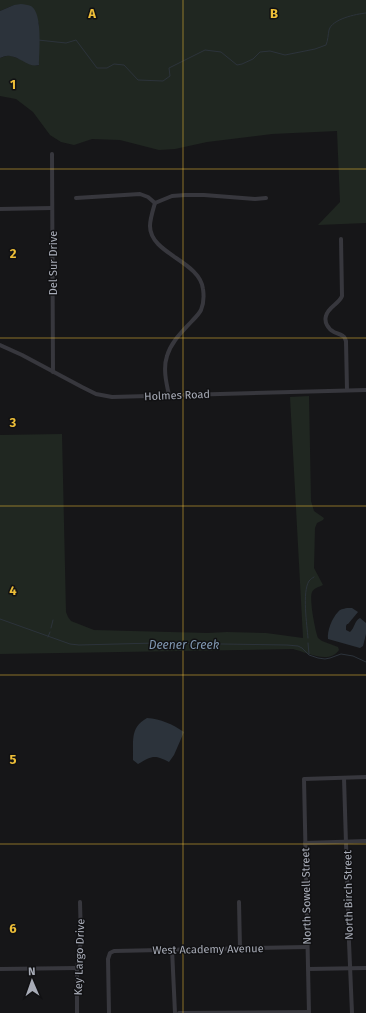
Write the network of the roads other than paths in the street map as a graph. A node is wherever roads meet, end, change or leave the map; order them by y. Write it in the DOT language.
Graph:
graph roads {
  1 [pos="52,154"];
  2 [pos="76,198"];
  3 [pos="266,198"];
  4 [pos="155,203"];
  5 [pos="52,208"];
  6 [pos="0,209"];
  7 [pos="341,240"];
  8 [pos="0,345"];
  9 [pos="53,372"];
  10 [pos="347,390"];
  11 [pos="366,390"];
  12 [pos="169,394"];
  13 [pos="366,777"];
  14 [pos="344,778"];
  15 [pos="366,841"];
  16 [pos="346,842"];
  17 [pos="305,843"];
  18 [pos="80,902"];
  19 [pos="239,902"];
  20 [pos="307,947"];
  21 [pos="240,948"];
  22 [pos="172,950"];
  23 [pos="77,968"];
  24 [pos="366,968"];
  25 [pos="0,969"];
  26 [pos="350,969"];
  27 [pos="308,970"];
  28 [pos="78,1013"];
  29 [pos="109,1013"];
  30 [pos="175,1013"];
  31 [pos="179,1013"];
  32 [pos="309,1013"];
  33 [pos="352,1013"];
  1 -- 5 [label="street, Del Sur Drive"];
  2 -- 4 [label="street"];
  3 -- 4 [label="street"];
  4 -- 12 [label="street"];
  5 -- 6 [label="street"];
  5 -- 9 [label="street, Del Sur Drive"];
  7 -- 10 [label="street"];
  8 -- 9 [label="street, Holmes Road"];
  9 -- 12 [label="street, Holmes Road"];
  10 -- 11 [label="street, Holmes Road"];
  10 -- 12 [label="street, Holmes Road"];
  13 -- 14 [label="street"];
  14 -- 16 [label="street, North Birch Street"];
  14 -- 17 [label="street, North Sowell Street"];
  15 -- 16 [label="street"];
  16 -- 17 [label="street"];
  16 -- 26 [label="street, North Birch Street"];
  17 -- 20 [label="street, North Sowell Street"];
  18 -- 23 [label="street, Key Largo Drive"];
  19 -- 21 [label="street"];
  20 -- 21 [label="street, West Academy Avenue"];
  20 -- 27 [label="street, North Sowell Street"];
  21 -- 22 [label="street, West Academy Avenue"];
  22 -- 29 [label="street, West Academy Avenue"];
  22 -- 30 [label="street"];
  23 -- 25 [label="street"];
  23 -- 28 [label="street, Key Largo Drive"];
  24 -- 26 [label="street"];
  26 -- 27 [label="street"];
  26 -- 33 [label="street, North Birch Street"];
  27 -- 32 [label="street, North Sowell Street"];
  31 -- 32 [label="street"];
}
